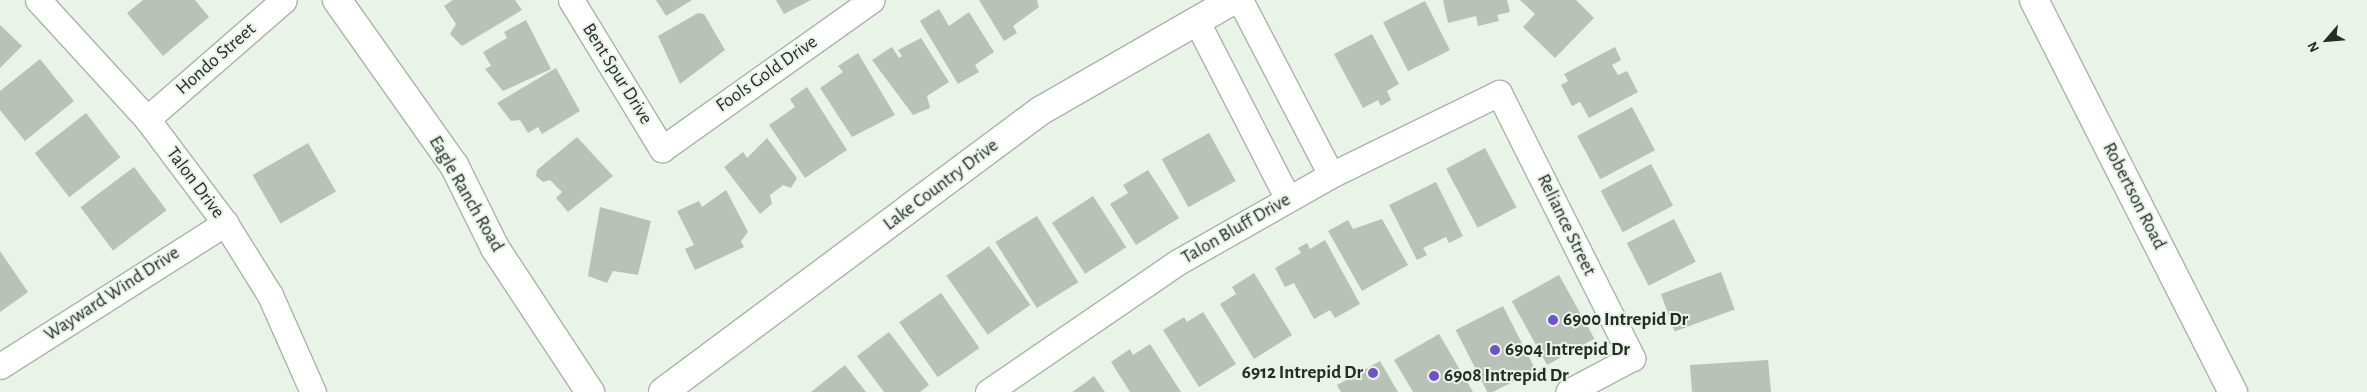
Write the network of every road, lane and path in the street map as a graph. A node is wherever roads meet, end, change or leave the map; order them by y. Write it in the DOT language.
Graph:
graph roads {
  1 [pos="38,0"];
  2 [pos="284,0"];
  3 [pos="336,0"];
  4 [pos="571,0"];
  5 [pos="872,0"];
  6 [pos="2034,0"];
  7 [pos="1219,6"];
  8 [pos="1499,92"];
  9 [pos="147,119"];
  10 [pos="662,149"];
  11 [pos="1331,175"];
  12 [pos="1288,199"];
  13 [pos="225,222"];
  14 [pos="0,366"];
  15 [pos="312,392"];
  16 [pos="590,392"];
  17 [pos="663,392"];
  18 [pos="988,392"];
  19 [pos="1568,392"];
  20 [pos="2233,392"];
  1 -- 9 [label="street, Talon Drive"];
  2 -- 9 [label="street, Hondo Street"];
  3 -- 16 [label="street, Eagle Ranch Road"];
  4 -- 10 [label="street, Bent Spur Drive"];
  5 -- 10 [label="street, Fools Gold Drive"];
  6 -- 20 [label="street, Robertson Road"];
  7 -- 11 [label="street"];
  7 -- 12 [label="street"];
  7 -- 17 [label="street, Lake Country Drive"];
  8 -- 11 [label="street, Talon Bluff Drive"];
  8 -- 19 [label="street, Reliance Street"];
  9 -- 13 [label="street, Talon Drive"];
  11 -- 12 [label="street, Talon Bluff Drive"];
  12 -- 18 [label="street, Talon Bluff Drive"];
  13 -- 14 [label="street, Wayward Wind Drive"];
  13 -- 15 [label="street, Talon Drive"];
}
